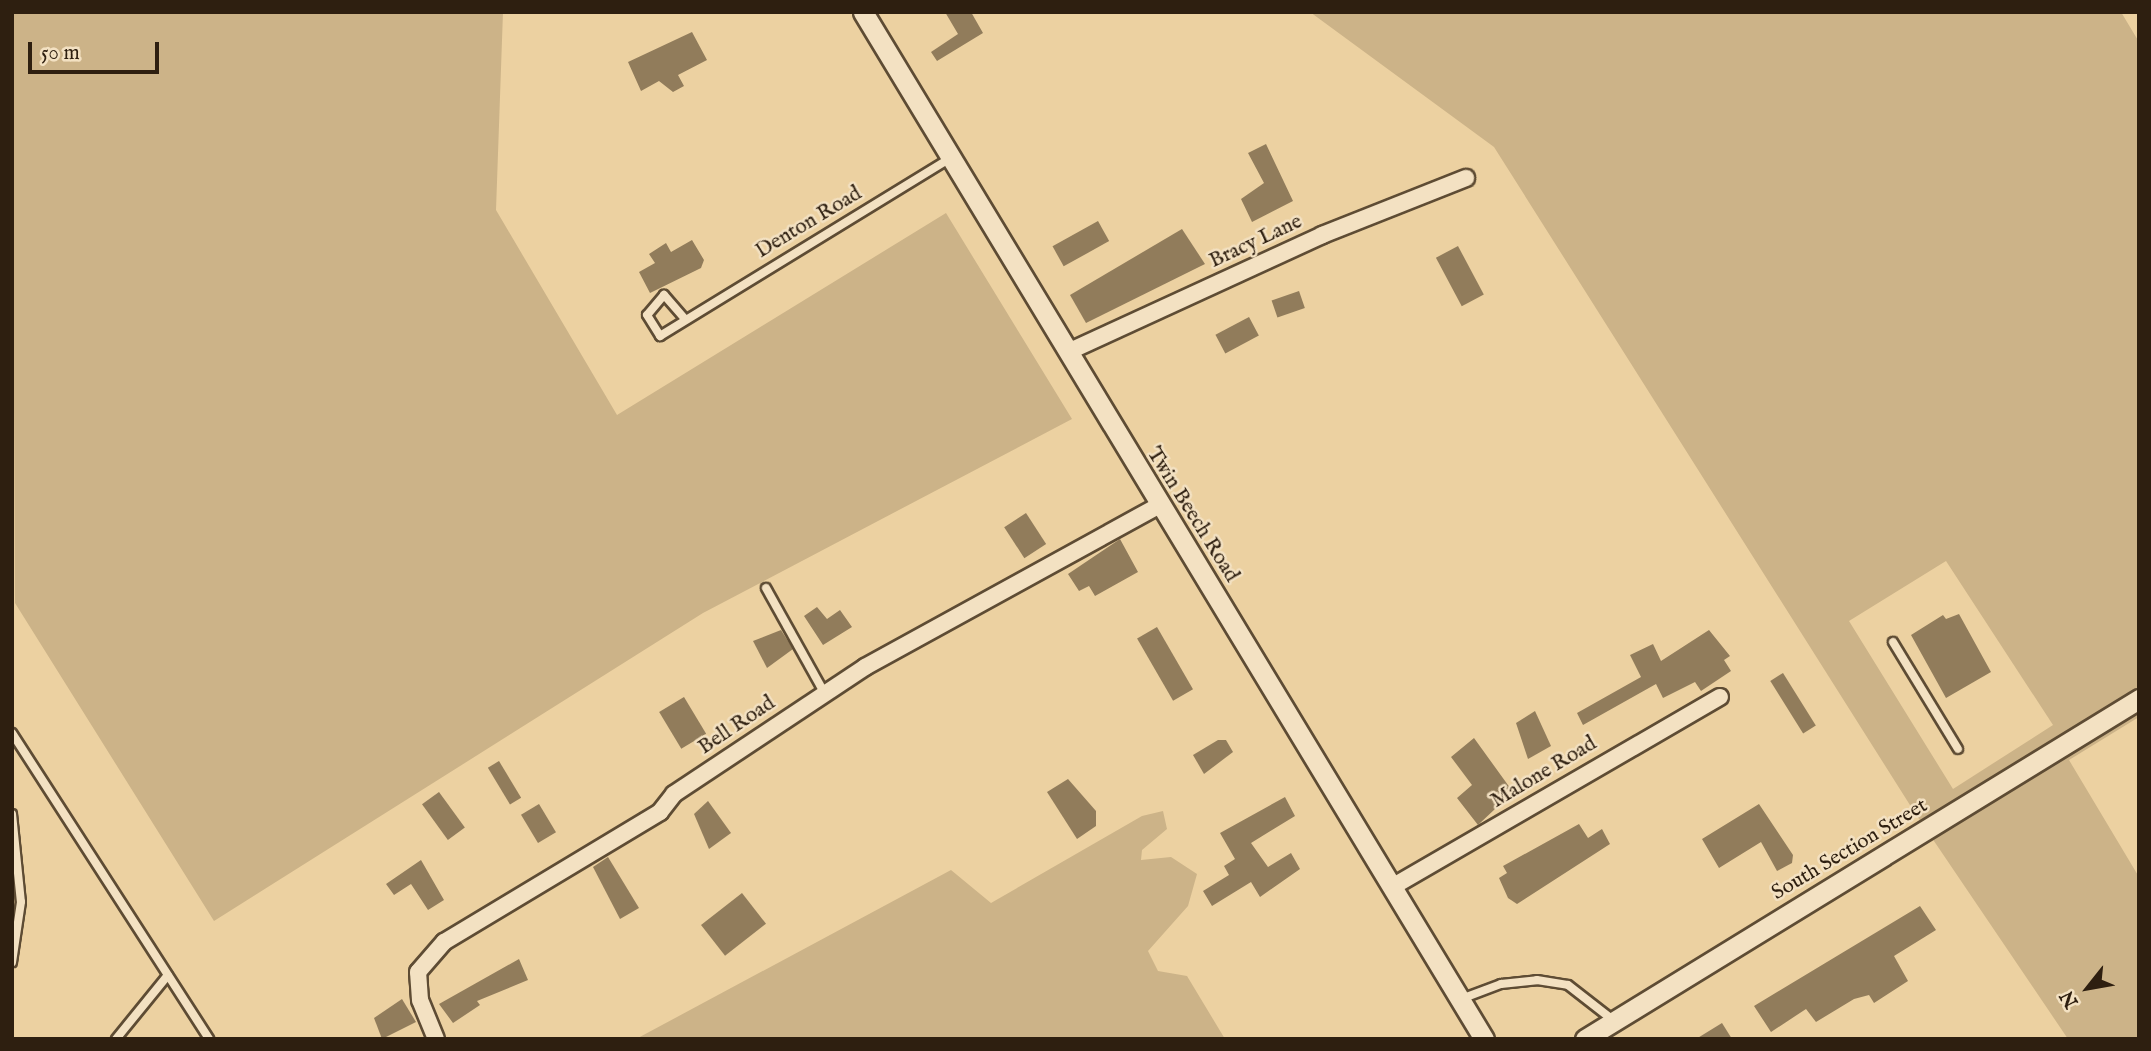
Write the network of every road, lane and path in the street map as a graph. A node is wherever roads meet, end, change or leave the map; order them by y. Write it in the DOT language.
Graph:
graph roads {
  1 [pos="863,12"];
  2 [pos="951,158"];
  3 [pos="1466,178"];
  4 [pos="685,319"];
  5 [pos="1068,352"];
  6 [pos="1160,505"];
  7 [pos="766,589"];
  8 [pos="1893,642"];
  9 [pos="824,692"];
  10 [pos="1720,697"];
  11 [pos="2139,699"];
  12 [pos="12,733"];
  13 [pos="1958,749"];
  14 [pos="12,814"];
  15 [pos="1392,887"];
  16 [pos="12,962"];
  17 [pos="168,975"];
  18 [pos="1459,1001"];
  19 [pos="1613,1020"];
  20 [pos="116,1039"];
  21 [pos="209,1039"];
  22 [pos="436,1039"];
  23 [pos="1484,1039"];
  24 [pos="1585,1039"];
  1 -- 2 [label="street, Twin Beech Road"];
  2 -- 4 [label="lane, Denton Road"];
  2 -- 5 [label="street, Twin Beech Road"];
  3 -- 5 [label="street, Bracy Lane"];
  4 -- 4 [label="lane, Denton Road"];
  5 -- 6 [label="street, Twin Beech Road"];
  6 -- 9 [label="street, Bell Road"];
  6 -- 15 [label="street, Twin Beech Road"];
  7 -- 9 [label="lane"];
  8 -- 13 [label="lane"];
  9 -- 22 [label="street, Bell Road"];
  10 -- 15 [label="street, Malone Road"];
  11 -- 19 [label="street, South Section Street"];
  12 -- 17 [label="lane"];
  14 -- 16 [label="lane"];
  15 -- 18 [label="street, Twin Beech Road"];
  17 -- 20 [label="lane"];
  17 -- 21 [label="lane"];
  18 -- 19 [label="lane"];
  18 -- 23 [label="street, Twin Beech Road"];
  19 -- 24 [label="street, South Section Street"];
}
